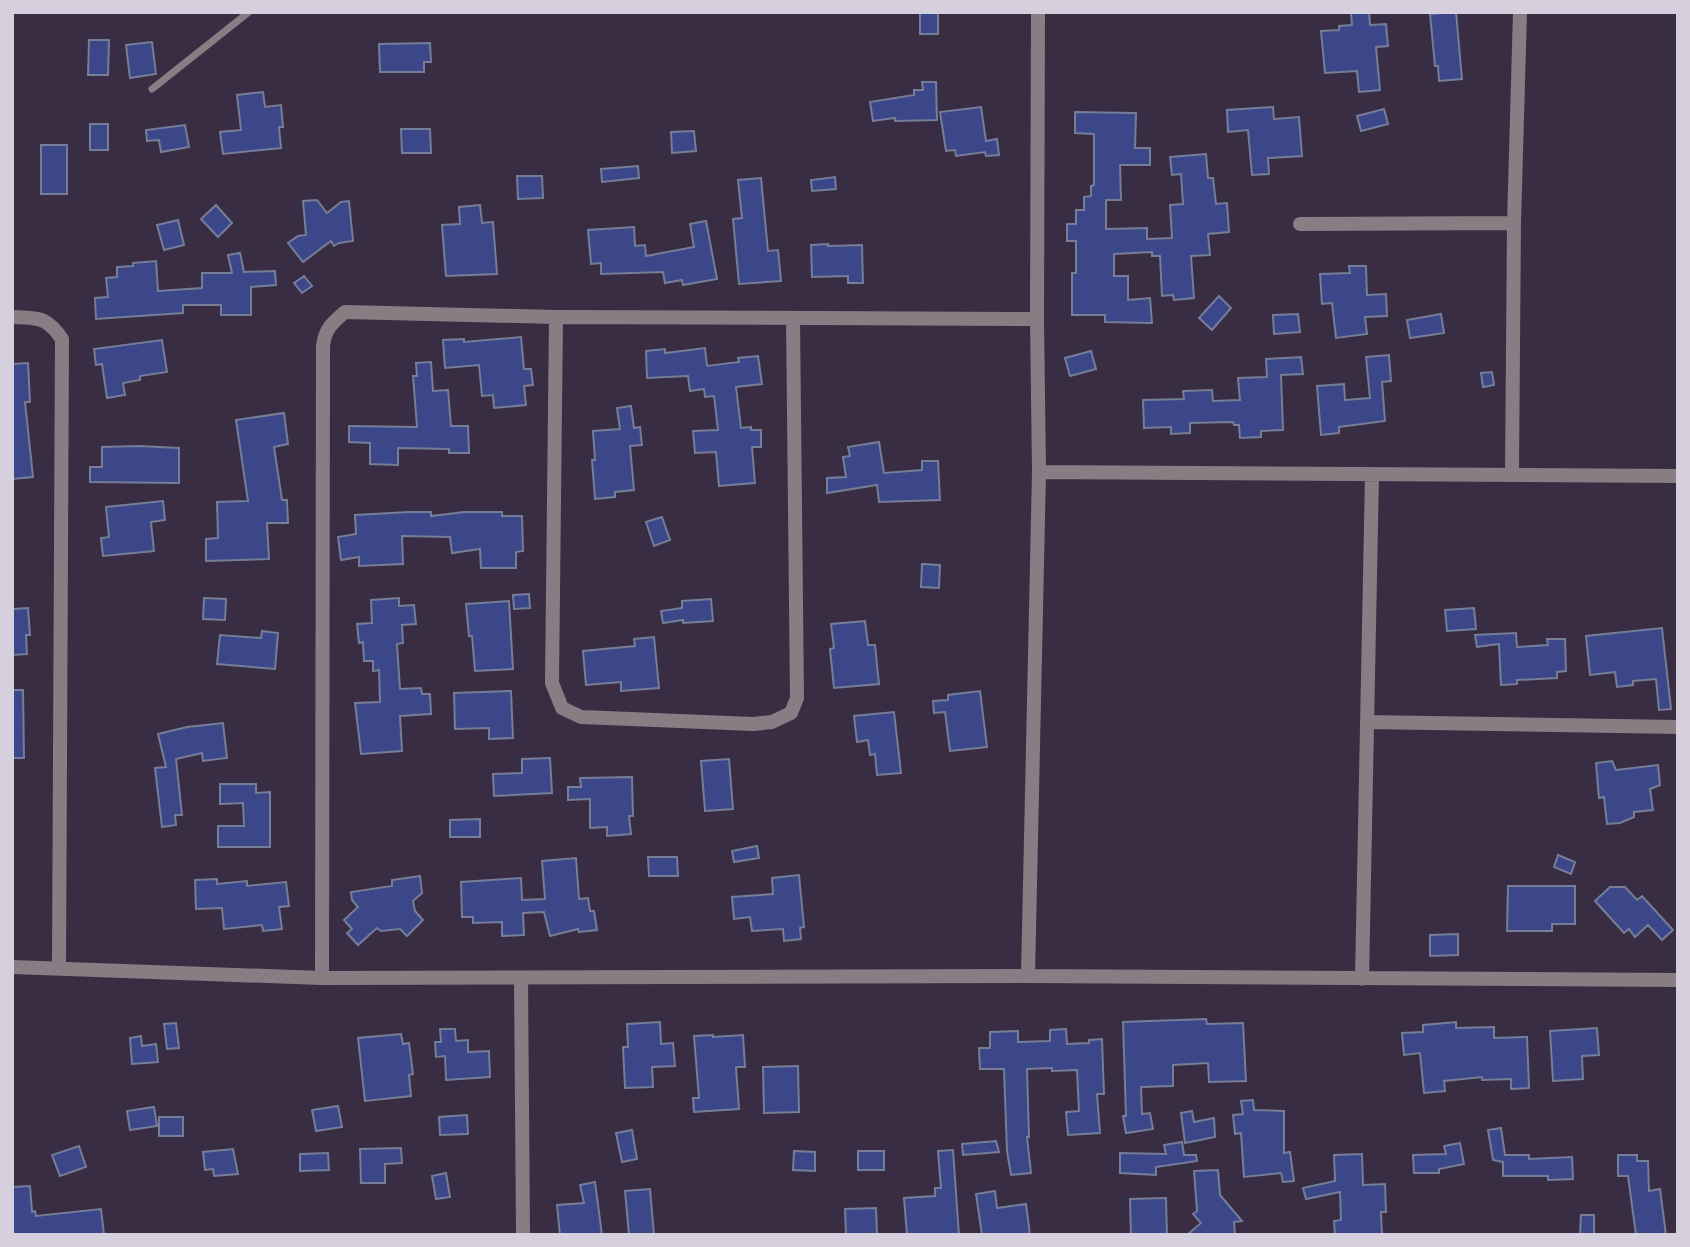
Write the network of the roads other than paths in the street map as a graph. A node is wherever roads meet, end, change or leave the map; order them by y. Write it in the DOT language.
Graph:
graph roads {
  1 [pos="249,12"];
  2 [pos="1038,12"];
  3 [pos="1520,12"];
  4 [pos="152,89"];
  5 [pos="1514,223"];
  6 [pos="1300,224"];
  7 [pos="12,317"];
  8 [pos="556,317"];
  9 [pos="793,318"];
  10 [pos="1037,319"];
  11 [pos="1039,472"];
  12 [pos="1512,474"];
  13 [pos="1372,475"];
  14 [pos="1678,475"];
  15 [pos="1367,722"];
  16 [pos="1678,727"];
  17 [pos="12,967"];
  18 [pos="59,967"];
  19 [pos="1028,976"];
  20 [pos="322,978"];
  21 [pos="521,978"];
  22 [pos="1362,979"];
  23 [pos="1678,980"];
  24 [pos="523,1235"];
  1 -- 4 [label="lane"];
  2 -- 10 [label="street"];
  3 -- 5 [label="street"];
  5 -- 6 [label="street"];
  5 -- 12 [label="street"];
  7 -- 18 [label="street"];
  8 -- 9 [label="street"];
  8 -- 9 [label="street"];
  8 -- 20 [label="street"];
  9 -- 10 [label="street"];
  10 -- 11 [label="street"];
  11 -- 13 [label="street"];
  11 -- 19 [label="street"];
  12 -- 13 [label="street"];
  12 -- 14 [label="street"];
  13 -- 15 [label="street"];
  15 -- 16 [label="street"];
  15 -- 22 [label="street"];
  17 -- 18 [label="street"];
  18 -- 20 [label="street"];
  19 -- 21 [label="street"];
  19 -- 22 [label="street"];
  20 -- 21 [label="street"];
  21 -- 24 [label="street"];
  22 -- 23 [label="street"];
}
